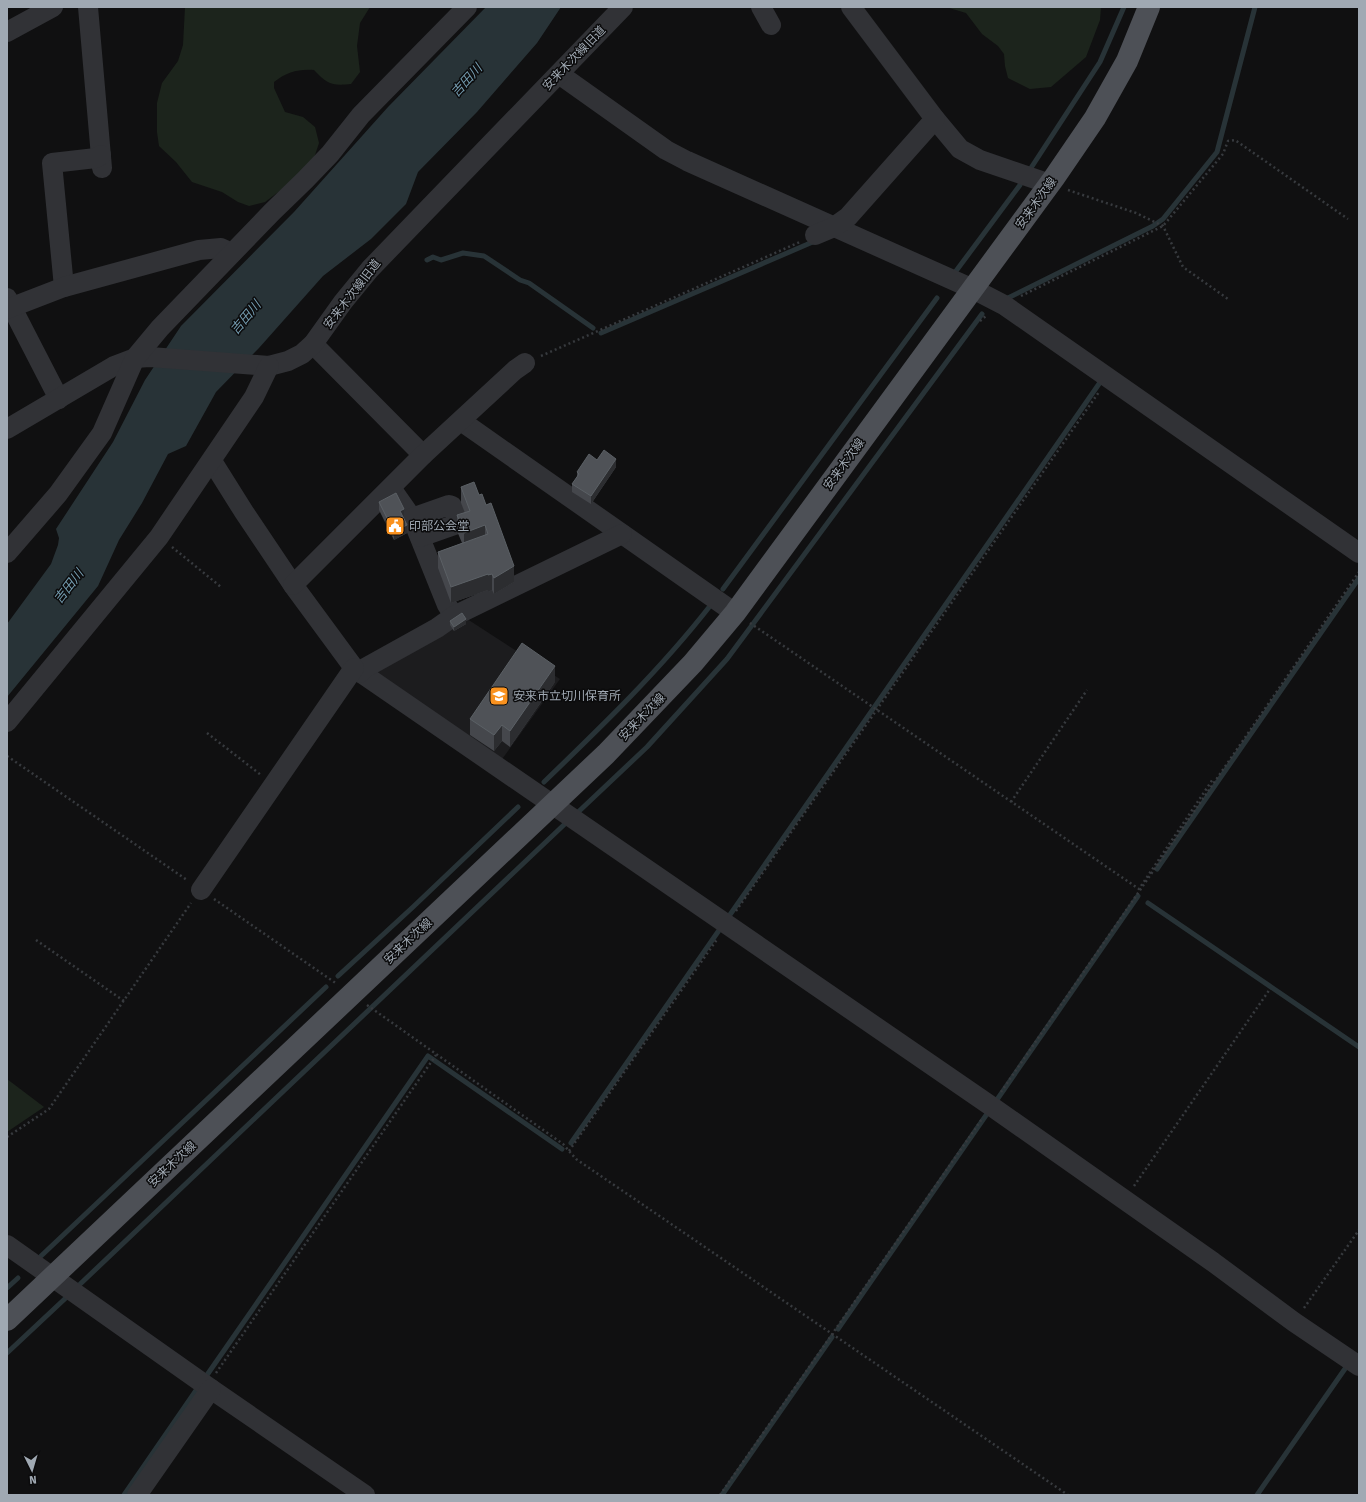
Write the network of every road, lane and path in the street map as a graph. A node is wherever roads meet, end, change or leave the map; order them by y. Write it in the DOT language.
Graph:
graph roads {
  1 [pos="53,7"];
  2 [pos="88,7"];
  3 [pos="467,7"];
  4 [pos="623,7"];
  5 [pos="761,7"];
  6 [pos="851,7"];
  7 [pos="1149,7"];
  8 [pos="771,25"];
  9 [pos="7,32"];
  10 [pos="559,74"];
  11 [pos="935,119"];
  12 [pos="1050,184"];
  13 [pos="1348,219"];
  14 [pos="1160,224"];
  15 [pos="834,227"];
  16 [pos="815,235"];
  17 [pos="232,253"];
  18 [pos="64,287"];
  19 [pos="973,288"];
  20 [pos="1017,298"];
  21 [pos="1228,300"];
  22 [pos="9,305"];
  23 [pos="313,344"];
  24 [pos="143,358"];
  25 [pos="525,363"];
  26 [pos="266,366"];
  27 [pos="1108,378"];
  28 [pos="59,399"];
  29 [pos="461,421"];
  30 [pos="7,429"];
  31 [pos="423,455"];
  32 [pos="212,461"];
  33 [pos="391,488"];
  34 [pos="412,518"];
  35 [pos="622,534"];
  36 [pos="159,537"];
  37 [pos="421,540"];
  38 [pos="7,553"];
  39 [pos="1359,553"];
  40 [pos="1359,572"];
  41 [pos="293,585"];
  42 [pos="221,587"];
  43 [pos="735,613"];
  44 [pos="454,616"];
  45 [pos="357,670"];
  46 [pos="1087,690"];
  47 [pos="876,710"];
  48 [pos="7,722"];
  49 [pos="208,733"];
  50 [pos="7,756"];
  51 [pos="1213,779"];
  52 [pos="273,784"];
  53 [pos="1011,802"];
  54 [pos="552,806"];
  55 [pos="201,890"];
  56 [pos="36,940"];
  57 [pos="1270,989"];
  58 [pos="352,994"];
  59 [pos="124,1001"];
  60 [pos="436,1055"];
  61 [pos="991,1106"];
  62 [pos="7,1137"];
  63 [pos="1124,1200"];
  64 [pos="1359,1230"];
  65 [pos="7,1245"];
  66 [pos="53,1277"];
  67 [pos="7,1320"];
  68 [pos="1294,1322"];
  69 [pos="1359,1366"];
  70 [pos="209,1388"];
  71 [pos="137,1495"];
  72 [pos="366,1495"];
  73 [pos="720,1495"];
  74 [pos="1068,1495"];
  1 -- 9 [label="street"];
  2 -- 18 [label="street"];
  3 -- 17 [label="street"];
  4 -- 10 [label="street, 安来木次線旧道"];
  5 -- 8 [label="street"];
  6 -- 11 [label="street"];
  7 -- 12 [label="main road, 安来木次線"];
  10 -- 15 [label="street"];
  10 -- 23 [label="street, 安来木次線旧道"];
  11 -- 12 [label="street"];
  11 -- 15 [label="street"];
  12 -- 14 [label="path"];
  12 -- 19 [label="main road, 安来木次線"];
  13 -- 14 [label="path"];
  14 -- 20 [label="path"];
  14 -- 21 [label="path"];
  15 -- 16 [label="street"];
  15 -- 19 [label="street"];
  16 -- 25 [label="path"];
  17 -- 18 [label="street"];
  17 -- 24 [label="street"];
  18 -- 22 [label="street"];
  19 -- 27 [label="street"];
  19 -- 43 [label="main road, 安来木次線"];
  22 -- 28 [label="street"];
  23 -- 26 [label="street, 安来木次線旧道"];
  23 -- 31 [label="street"];
  24 -- 26 [label="street, 安来木次線旧道"];
  24 -- 28 [label="street, 安来木次線旧道"];
  24 -- 38 [label="street"];
  25 -- 29 [label="street"];
  26 -- 32 [label="street"];
  27 -- 39 [label="street"];
  27 -- 47 [label="path"];
  28 -- 30 [label="street, 安来木次線旧道"];
  29 -- 31 [label="street"];
  29 -- 35 [label="street"];
  31 -- 33 [label="street"];
  32 -- 36 [label="street"];
  32 -- 41 [label="street"];
  33 -- 34 [label="street"];
  33 -- 41 [label="street"];
  34 -- 37 [label="street"];
  34 -- 37 [label="street"];
  35 -- 43 [label="street"];
  35 -- 44 [label="street"];
  36 -- 42 [label="path"];
  36 -- 48 [label="street"];
  37 -- 44 [label="street"];
  40 -- 61 [label="path"];
  41 -- 45 [label="street"];
  43 -- 47 [label="path"];
  43 -- 54 [label="main road, 安来木次線"];
  44 -- 45 [label="street"];
  45 -- 52 [label="street"];
  45 -- 54 [label="street"];
  46 -- 53 [label="path"];
  47 -- 53 [label="path"];
  49 -- 52 [label="path"];
  50 -- 55 [label="path"];
  51 -- 53 [label="path"];
  52 -- 55 [label="street"];
  54 -- 58 [label="main road, 安来木次線"];
  54 -- 61 [label="street"];
  55 -- 58 [label="path"];
  55 -- 59 [label="path"];
  56 -- 59 [label="path"];
  57 -- 63 [label="path"];
  58 -- 60 [label="path"];
  58 -- 66 [label="main road, 安来木次線"];
  59 -- 62 [label="path"];
  60 -- 70 [label="path"];
  60 -- 74 [label="path"];
  61 -- 63 [label="street"];
  61 -- 73 [label="path"];
  63 -- 68 [label="street"];
  64 -- 68 [label="path"];
  65 -- 66 [label="street"];
  66 -- 67 [label="main road, 安来木次線"];
  66 -- 70 [label="street"];
  68 -- 69 [label="street"];
  70 -- 71 [label="street"];
  70 -- 72 [label="street"];
}
